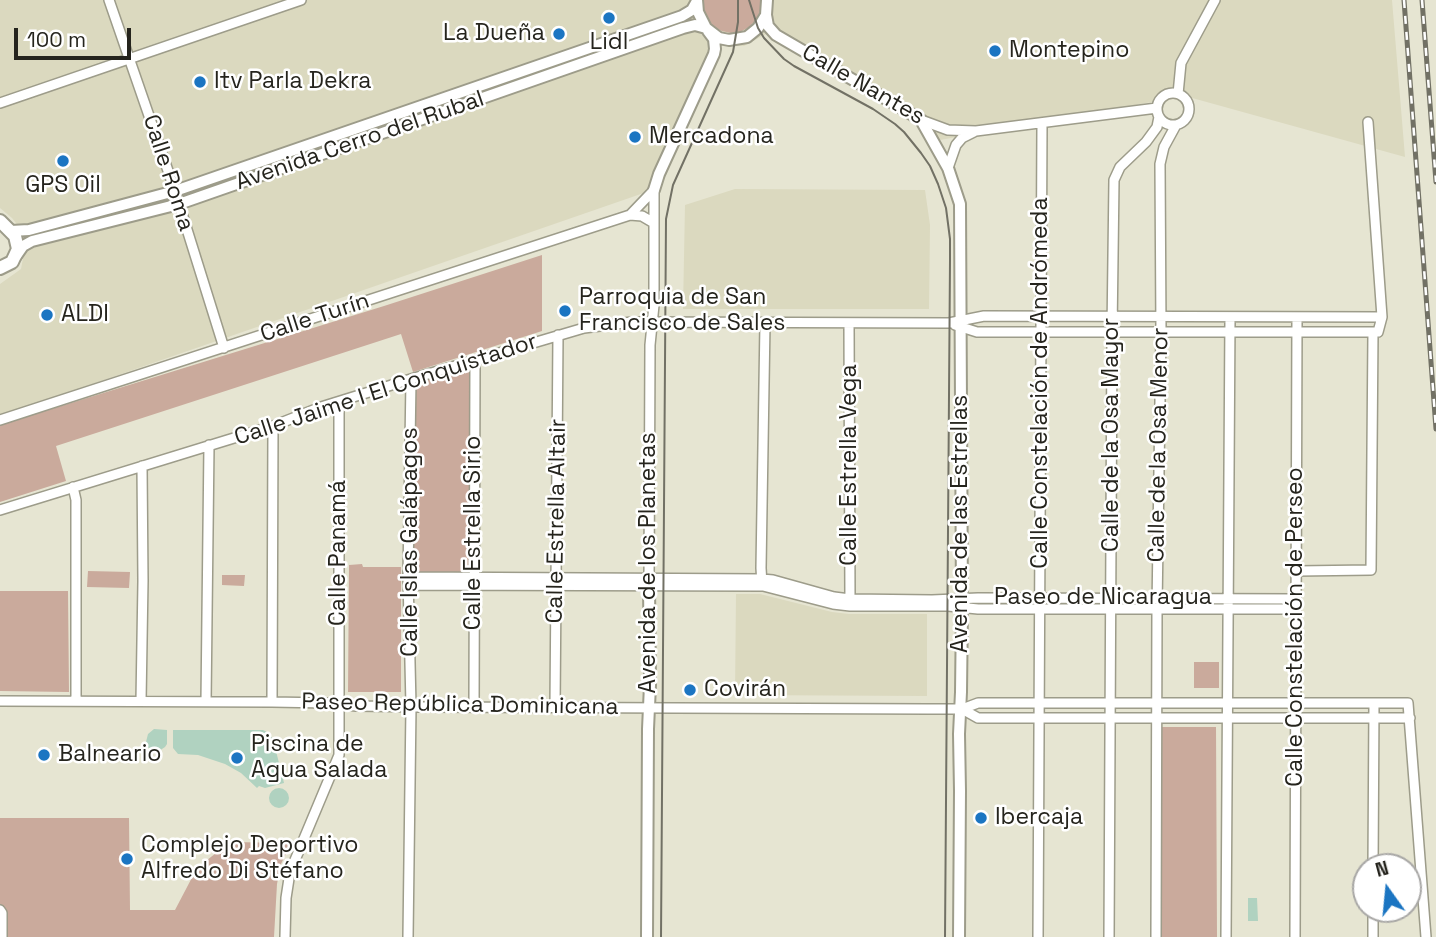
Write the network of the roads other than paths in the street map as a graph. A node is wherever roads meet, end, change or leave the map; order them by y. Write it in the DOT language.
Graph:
graph roads {
  1 [pos="108,0"];
  2 [pos="301,0"];
  3 [pos="775,0"];
  4 [pos="1215,0"];
  5 [pos="697,1"];
  6 [pos="767,8"];
  7 [pos="707,30"];
  8 [pos="129,59"];
  9 [pos="1178,94"];
  10 [pos="0,103"];
  11 [pos="1158,113"];
  12 [pos="921,120"];
  13 [pos="1368,122"];
  14 [pos="1042,124"];
  15 [pos="1176,125"];
  16 [pos="976,131"];
  17 [pos="948,168"];
  18 [pos="654,190"];
  19 [pos="176,191"];
  20 [pos="179,204"];
  21 [pos="630,215"];
  22 [pos="654,223"];
  23 [pos="5,227"];
  24 [pos="16,256"];
  25 [pos="0,268"];
  26 [pos="1042,316"];
  27 [pos="1161,316"];
  28 [pos="1112,317"];
  29 [pos="1230,317"];
  30 [pos="1297,317"];
  31 [pos="1382,317"];
  32 [pos="653,322"];
  33 [pos="765,323"];
  34 [pos="849,323"];
  35 [pos="961,324"];
  36 [pos="1297,331"];
  37 [pos="1042,332"];
  38 [pos="1112,332"];
  39 [pos="1161,332"];
  40 [pos="1230,332"];
  41 [pos="1376,332"];
  42 [pos="558,335"];
  43 [pos="224,348"];
  44 [pos="475,360"];
  45 [pos="411,379"];
  46 [pos="338,402"];
  47 [pos="0,420"];
  48 [pos="273,426"];
  49 [pos="209,445"];
  50 [pos="142,466"];
  51 [pos="74,487"];
  52 [pos="0,510"];
  53 [pos="1297,571"];
  54 [pos="474,580"];
  55 [pos="408,581"];
  56 [pos="556,581"];
  57 [pos="650,582"];
  58 [pos="762,583"];
  59 [pos="1040,598"];
  60 [pos="1158,598"];
  61 [pos="850,603"];
  62 [pos="962,603"];
  63 [pos="1111,604"];
  64 [pos="1228,604"];
  65 [pos="1296,604"];
  66 [pos="1040,609"];
  67 [pos="1157,609"];
  68 [pos="0,701"];
  69 [pos="76,701"];
  70 [pos="141,701"];
  71 [pos="206,702"];
  72 [pos="272,702"];
  73 [pos="1040,703"];
  74 [pos="1111,703"];
  75 [pos="1157,703"];
  76 [pos="1228,703"];
  77 [pos="1296,703"];
  78 [pos="1374,703"];
  79 [pos="338,704"];
  80 [pos="411,706"];
  81 [pos="474,707"];
  82 [pos="555,707"];
  83 [pos="648,708"];
  84 [pos="960,709"];
  85 [pos="1040,718"];
  86 [pos="1111,718"];
  87 [pos="1157,718"];
  88 [pos="1228,718"];
  89 [pos="1296,718"];
  90 [pos="1374,718"];
  91 [pos="1409,718"];
  92 [pos="1373,853"];
  93 [pos="0,910"];
  94 [pos="2,937"];
  95 [pos="285,937"];
  96 [pos="408,937"];
  97 [pos="647,937"];
  98 [pos="959,937"];
  99 [pos="1038,937"];
  100 [pos="1109,937"];
  101 [pos="1156,937"];
  102 [pos="1226,937"];
  103 [pos="1296,937"];
  104 [pos="1426,937"];
  1 -- 8 [label="street, Calle Roma"];
  2 -- 8 [label="street"];
  3 -- 6 [label="street"];
  4 -- 9 [label="street"];
  5 -- 7 [label="street, Calle Turín"];
  5 -- 19 [label="street, Avenida Cerro del Rubal"];
  6 -- 7 [label="street, Avenida Cerro del Rubal"];
  6 -- 12 [label="street, Calle Nantes"];
  7 -- 18 [label="street, Calle Turín"];
  7 -- 20 [label="street, Avenida Cerro del Rubal"];
  8 -- 10 [label="street"];
  8 -- 19 [label="street, Calle Roma"];
  9 -- 11 [label="street"];
  9 -- 15 [label="street"];
  11 -- 14 [label="street, Calle Nantes"];
  11 -- 15 [label="street"];
  11 -- 28 [label="street, Calle de la Osa Mayor"];
  12 -- 16 [label="street, Calle Nantes"];
  12 -- 17 [label="street, Avenida de las Estrellas"];
  13 -- 31 [label="street"];
  14 -- 16 [label="street, Calle Nantes"];
  14 -- 26 [label="street, Calle Constelación de Andrómeda"];
  15 -- 27 [label="street, Calle de la Osa Menor"];
  16 -- 17 [label="street"];
  17 -- 35 [label="street, Avenida de las Estrellas"];
  18 -- 21 [label="street, Calle Turín"];
  18 -- 22 [label="street, Avenida de los Planetas"];
  19 -- 20 [label="street, Calle Roma"];
  19 -- 23 [label="street, Avenida Cerro del Rubal"];
  20 -- 24 [label="street, Avenida Cerro del Rubal"];
  20 -- 43 [label="street, Calle Roma"];
  21 -- 22 [label="street"];
  21 -- 43 [label="street, Calle Turín"];
  22 -- 32 [label="street, Avenida de los Planetas"];
  23 -- 24 [label="main road"];
  24 -- 25 [label="main road"];
  26 -- 28 [label="street, Calle Jaime I El Conquistador"];
  26 -- 35 [label="street, Calle Jaime I El Conquistador"];
  26 -- 37 [label="street, Calle Constelación de Andrómeda"];
  27 -- 28 [label="street, Calle Jaime I El Conquistador"];
  27 -- 29 [label="street, Calle Jaime I El Conquistador"];
  27 -- 39 [label="street, Calle de la Osa Menor"];
  28 -- 38 [label="street, Calle de la Osa Mayor"];
  29 -- 30 [label="street, Calle Jaime I El Conquistador"];
  29 -- 40 [label="street"];
  30 -- 31 [label="street, Calle Jaime I El Conquistador"];
  30 -- 36 [label="street, Calle Constelación de Perseo"];
  31 -- 41 [label="street"];
  32 -- 33 [label="street, Calle Jaime I El Conquistador"];
  32 -- 42 [label="street, Calle Jaime I El Conquistador"];
  32 -- 57 [label="street, Avenida de los Planetas"];
  33 -- 34 [label="street, Calle Jaime I El Conquistador"];
  33 -- 58 [label="street"];
  34 -- 35 [label="street, Calle Jaime I El Conquistador"];
  34 -- 61 [label="street, Calle Estrella Vega"];
  35 -- 37 [label="street, Calle Jaime I El Conquistador"];
  35 -- 62 [label="street, Avenida de las Estrellas"];
  36 -- 40 [label="street, Calle Jaime I El Conquistador"];
  36 -- 41 [label="street, Calle Jaime I El Conquistador"];
  36 -- 53 [label="street, Calle Constelación de Perseo"];
  37 -- 38 [label="street, Calle Jaime I El Conquistador"];
  37 -- 59 [label="street, Calle Constelación de Andrómeda"];
  38 -- 39 [label="street, Calle Jaime I El Conquistador"];
  38 -- 63 [label="street, Calle de la Osa Mayor"];
  39 -- 40 [label="street, Calle Jaime I El Conquistador"];
  39 -- 60 [label="street, Calle de la Osa Menor"];
  40 -- 64 [label="street"];
  41 -- 53 [label="street"];
  42 -- 44 [label="street, Calle Jaime I El Conquistador"];
  42 -- 56 [label="street, Calle Estrella Altair"];
  43 -- 47 [label="street, Calle Turín"];
  44 -- 45 [label="street, Calle Jaime I El Conquistador"];
  44 -- 54 [label="street, Calle Estrella Sirio"];
  45 -- 46 [label="street, Calle Jaime I El Conquistador"];
  45 -- 55 [label="street, Calle Islas Galápagos"];
  46 -- 48 [label="street, Calle Jaime I El Conquistador"];
  46 -- 79 [label="street, Calle Panamá"];
  48 -- 49 [label="street, Calle Jaime I El Conquistador"];
  48 -- 72 [label="street"];
  49 -- 50 [label="street, Calle Jaime I El Conquistador"];
  49 -- 71 [label="street"];
  50 -- 51 [label="street, Calle Jaime I El Conquistador"];
  50 -- 70 [label="street"];
  51 -- 52 [label="street, Calle Jaime I El Conquistador"];
  51 -- 69 [label="street"];
  53 -- 65 [label="street, Calle Constelación de Perseo"];
  54 -- 55 [label="street, Paseo de Nicaragua"];
  54 -- 56 [label="street, Paseo de Nicaragua"];
  54 -- 81 [label="street, Calle Estrella Sirio"];
  55 -- 80 [label="street, Calle Islas Galápagos"];
  56 -- 57 [label="street, Paseo de Nicaragua"];
  56 -- 82 [label="street, Calle Estrella Altair"];
  57 -- 58 [label="street, Paseo de Nicaragua"];
  57 -- 83 [label="street, Avenida de los Planetas"];
  58 -- 61 [label="street, Paseo de Nicaragua"];
  59 -- 62 [label="street, Paseo de Nicaragua"];
  59 -- 63 [label="street, Paseo de Nicaragua"];
  59 -- 66 [label="street, Calle Constelación de Andrómeda"];
  60 -- 63 [label="street, Paseo de Nicaragua"];
  60 -- 64 [label="street, Paseo de Nicaragua"];
  60 -- 67 [label="street, Calle de la Osa Menor"];
  61 -- 62 [label="street, Paseo de Nicaragua"];
  62 -- 66 [label="street, Paseo de Nicaragua"];
  62 -- 84 [label="street, Avenida de las Estrellas"];
  63 -- 66 [label="street, Paseo de Nicaragua"];
  63 -- 67 [label="street, Paseo de Nicaragua"];
  63 -- 74 [label="street, Calle de la Osa Mayor"];
  64 -- 65 [label="street, Paseo de Nicaragua"];
  64 -- 67 [label="street, Paseo de Nicaragua"];
  64 -- 76 [label="street"];
  65 -- 77 [label="street, Calle Constelación de Perseo"];
  66 -- 73 [label="street, Calle Constelación de Andrómeda"];
  67 -- 75 [label="street, Calle de la Osa Menor"];
  68 -- 69 [label="street, Paseo República Dominicana"];
  69 -- 70 [label="street, Paseo República Dominicana"];
  70 -- 71 [label="street, Paseo República Dominicana"];
  71 -- 72 [label="street, Paseo República Dominicana"];
  72 -- 79 [label="street, Paseo República Dominicana"];
  73 -- 74 [label="street, Paseo República Dominicana"];
  73 -- 84 [label="street, Paseo República Dominicana"];
  73 -- 85 [label="street, Calle Constelación de Andrómeda"];
  74 -- 75 [label="street, Paseo República Dominicana"];
  74 -- 86 [label="street, Calle de la Osa Mayor"];
  75 -- 76 [label="street, Paseo República Dominicana"];
  75 -- 87 [label="street, Calle de la Osa Menor"];
  76 -- 77 [label="street, Paseo República Dominicana"];
  76 -- 88 [label="street"];
  77 -- 78 [label="street, Paseo República Dominicana"];
  77 -- 89 [label="street, Calle Constelación de Perseo"];
  78 -- 90 [label="street"];
  78 -- 91 [label="street, Paseo República Dominicana"];
  79 -- 80 [label="street, Paseo República Dominicana"];
  79 -- 95 [label="street, Calle Panamá"];
  80 -- 81 [label="street, Paseo República Dominicana"];
  80 -- 96 [label="street, Calle Islas Galápagos"];
  81 -- 82 [label="street, Paseo República Dominicana"];
  82 -- 83 [label="street, Paseo República Dominicana"];
  83 -- 84 [label="street, Paseo República Dominicana"];
  83 -- 97 [label="street, Avenida de los Planetas"];
  84 -- 85 [label="street, Paseo República Dominicana"];
  84 -- 98 [label="street, Avenida de las Estrellas"];
  85 -- 86 [label="street, Paseo República Dominicana"];
  85 -- 99 [label="street, Calle Constelación de Andrómeda"];
  86 -- 87 [label="street, Paseo República Dominicana"];
  86 -- 100 [label="street, Calle de la Osa Mayor"];
  87 -- 88 [label="street, Paseo República Dominicana"];
  87 -- 101 [label="street, Calle de la Osa Menor"];
  88 -- 89 [label="street, Paseo República Dominicana"];
  88 -- 102 [label="street"];
  89 -- 90 [label="street, Paseo República Dominicana"];
  89 -- 103 [label="street, Calle Constelación de Perseo"];
  90 -- 91 [label="street, Paseo República Dominicana"];
  90 -- 92 [label="street"];
  91 -- 104 [label="street"];
  93 -- 94 [label="street"];
}
